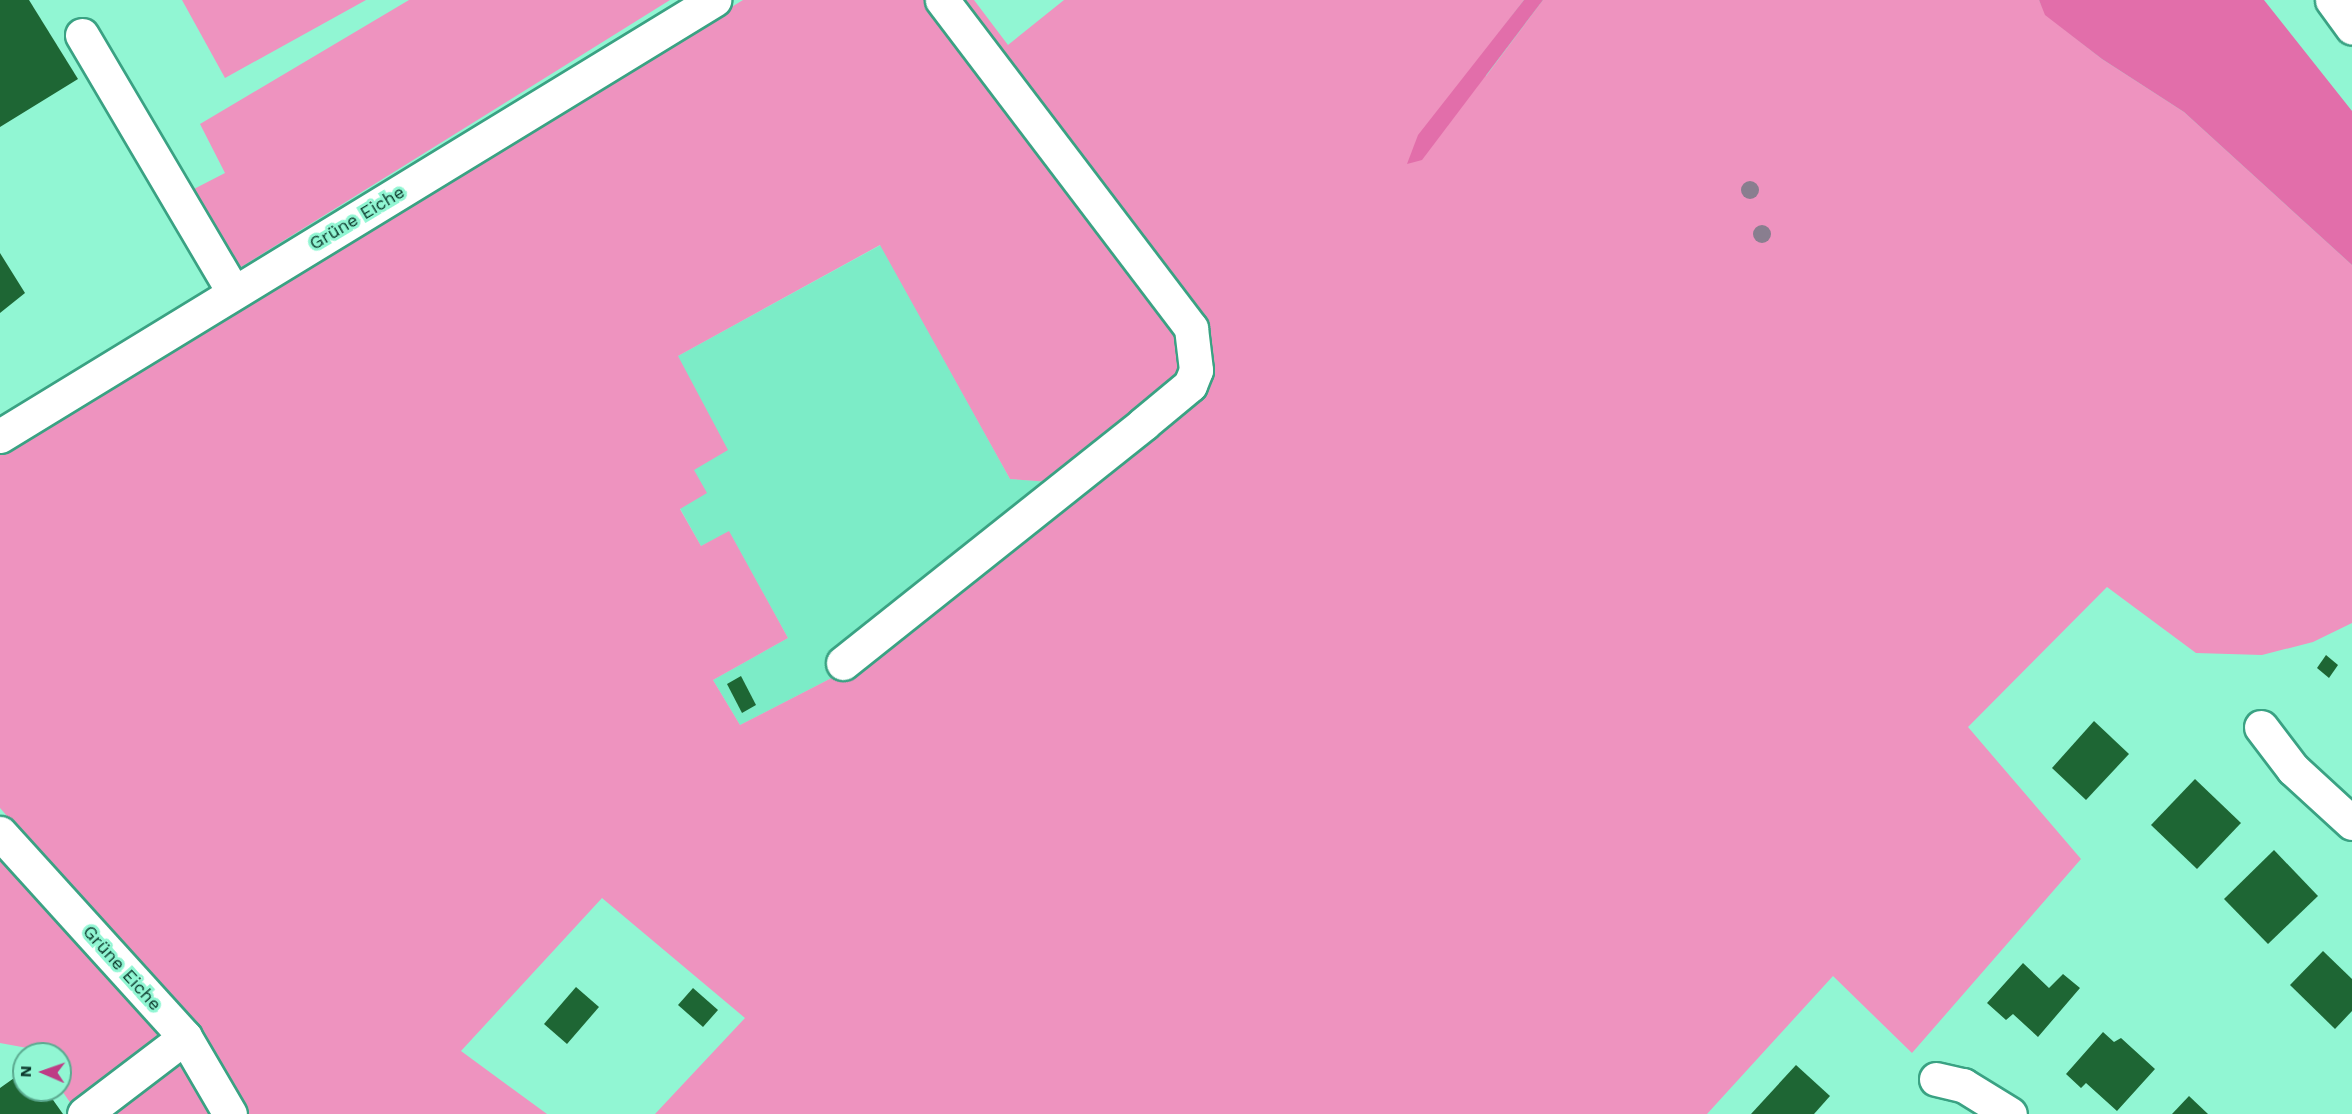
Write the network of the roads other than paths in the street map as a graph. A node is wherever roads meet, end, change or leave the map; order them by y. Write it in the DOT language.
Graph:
graph roads {
  1 [pos="714,0"];
  2 [pos="942,0"];
  3 [pos="2332,0"];
  4 [pos="2352,28"];
  5 [pos="82,35"];
  6 [pos="234,293"];
  7 [pos="0,436"];
  8 [pos="843,663"];
  9 [pos="2261,727"];
  10 [pos="2352,823"];
  11 [pos="0,833"];
  12 [pos="185,1037"];
  13 [pos="1936,1079"];
  14 [pos="84,1114"];
  15 [pos="230,1114"];
  16 [pos="2010,1114"];
  1 -- 6 [label="street, Grüne Eiche"];
  2 -- 8 [label="street"];
  3 -- 4 [label="street"];
  5 -- 6 [label="street"];
  6 -- 7 [label="street, Grüne Eiche"];
  9 -- 10 [label="street"];
  11 -- 12 [label="street, Grüne Eiche"];
  12 -- 14 [label="street"];
  12 -- 15 [label="street, Grüne Eiche"];
  13 -- 16 [label="street"];
}
